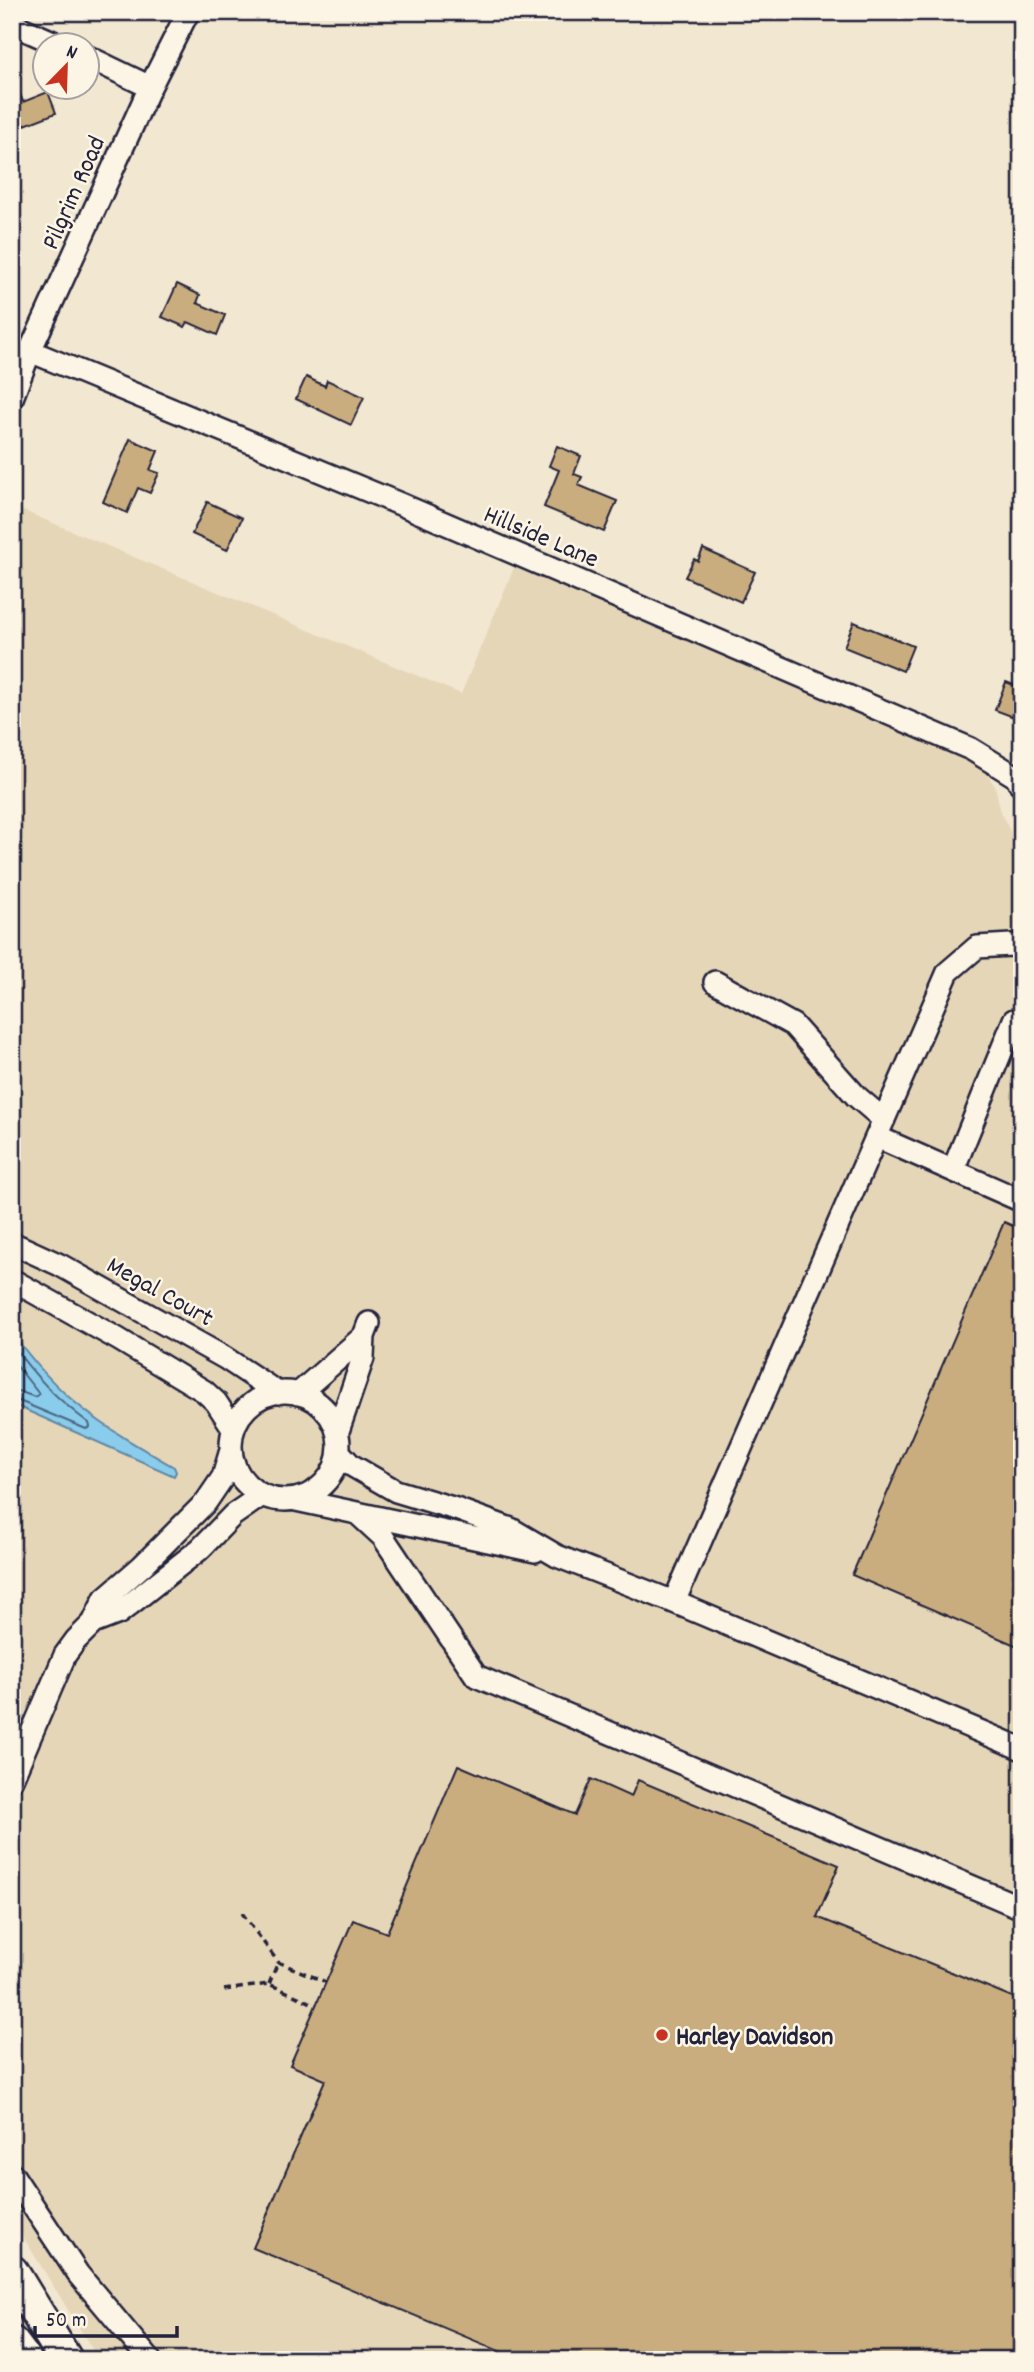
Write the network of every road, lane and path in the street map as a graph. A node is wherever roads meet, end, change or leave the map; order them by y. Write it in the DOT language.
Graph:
graph roads {
  1 [pos="188,12"];
  2 [pos="12,24"];
  3 [pos="32,33"];
  4 [pos="102,64"];
  5 [pos="150,87"];
  6 [pos="30,352"];
  7 [pos="12,398"];
  8 [pos="1022,786"];
  9 [pos="1022,947"];
  10 [pos="715,982"];
  11 [pos="1022,1024"];
  12 [pos="880,1128"];
  13 [pos="953,1170"];
  14 [pos="1022,1201"];
  15 [pos="12,1243"];
  16 [pos="12,1280"];
  17 [pos="288,1393"];
  18 [pos="233,1428"];
  19 [pos="338,1430"];
  20 [pos="231,1450"];
  21 [pos="340,1453"];
  22 [pos="262,1495"];
  23 [pos="296,1500"];
  24 [pos="358,1514"];
  25 [pos="557,1556"];
  26 [pos="674,1602"];
  27 [pos="93,1623"];
  28 [pos="1022,1749"];
  29 [pos="12,1779"];
  30 [pos="1022,1908"];
  31 [pos="242,1913"];
  32 [pos="278,1962"];
  33 [pos="326,1982"];
  34 [pos="269,1984"];
  35 [pos="224,1990"];
  36 [pos="316,2005"];
  37 [pos="12,2174"];
  38 [pos="12,2272"];
  39 [pos="12,2343"];
  40 [pos="24,2360"];
  41 [pos="66,2360"];
  42 [pos="150,2360"];
  1 -- 5 [label="street, Pilgrim Road"];
  2 -- 3 [label="street"];
  4 -- 5 [label="street"];
  5 -- 6 [label="street, Pilgrim Road"];
  6 -- 7 [label="street, Pilgrim Road"];
  6 -- 8 [label="street, Hillside Lane"];
  9 -- 12 [label="street"];
  10 -- 12 [label="street"];
  11 -- 13 [label="street"];
  12 -- 13 [label="street"];
  12 -- 26 [label="street"];
  13 -- 14 [label="street"];
  15 -- 17 [label="street, Megal Court"];
  16 -- 18 [label="street"];
  17 -- 18 [label="street"];
  17 -- 19 [label="street"];
  17 -- 19 [label="street"];
  18 -- 20 [label="street"];
  19 -- 21 [label="street"];
  20 -- 22 [label="street"];
  20 -- 27 [label="street"];
  21 -- 23 [label="street"];
  21 -- 25 [label="street"];
  22 -- 23 [label="street"];
  22 -- 27 [label="street"];
  23 -- 24 [label="street"];
  24 -- 25 [label="street"];
  24 -- 30 [label="street"];
  25 -- 26 [label="street"];
  26 -- 28 [label="street"];
  27 -- 29 [label="street"];
  31 -- 32 [label="path"];
  32 -- 33 [label="path"];
  32 -- 34 [label="path"];
  34 -- 35 [label="path"];
  34 -- 36 [label="path"];
  37 -- 42 [label="street"];
  38 -- 41 [label="highway"];
  39 -- 40 [label="highway"];
}
